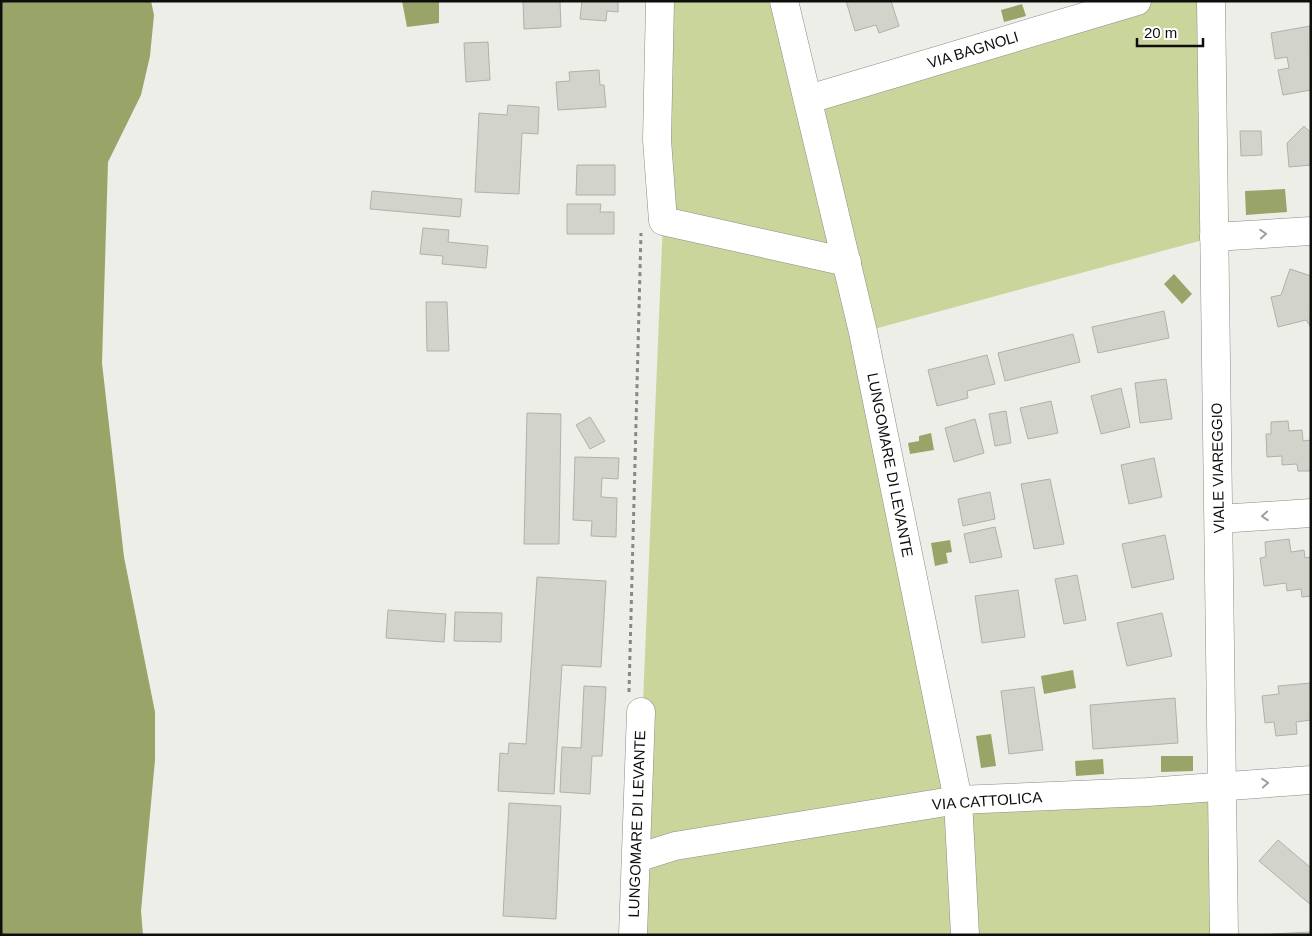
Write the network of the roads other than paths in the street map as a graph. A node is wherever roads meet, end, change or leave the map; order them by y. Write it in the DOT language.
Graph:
graph roads {
  1 [pos="660,1"];
  2 [pos="784,1"];
  3 [pos="1138,1"];
  4 [pos="1211,1"];
  5 [pos="809,99"];
  6 [pos="1311,231"];
  7 [pos="1214,237"];
  8 [pos="847,262"];
  9 [pos="1311,513"];
  10 [pos="1219,519"];
  11 [pos="634,707"];
  12 [pos="1311,780"];
  13 [pos="1220,787"];
  14 [pos="958,800"];
  15 [pos="637,858"];
  16 [pos="633,935"];
  17 [pos="965,935"];
  18 [pos="1224,935"];
  1 -- 8 [label="street"];
  2 -- 5 [label="street, LUNGOMARE DI LEVANTE"];
  3 -- 5 [label="street, VIA BAGNOLI"];
  4 -- 7 [label="street, VIALE VIAREGGIO"];
  5 -- 8 [label="street, LUNGOMARE DI LEVANTE"];
  7 -- 6 [label="street, one-way"];
  7 -- 10 [label="street, VIALE VIAREGGIO"];
  8 -- 14 [label="street, LUNGOMARE DI LEVANTE"];
  9 -- 10 [label="street, one-way"];
  10 -- 13 [label="street, VIALE VIAREGGIO"];
  11 -- 15 [label="street, LUNGOMARE DI LEVANTE"];
  13 -- 12 [label="street, VIA CATTOLICA, one-way"];
  13 -- 14 [label="street, VIA CATTOLICA"];
  13 -- 18 [label="street, VIALE VIAREGGIO"];
  14 -- 15 [label="street, VIA CATTOLICA"];
  14 -- 17 [label="street, LUNGOMARE DI LEVANTE"];
  15 -- 16 [label="street, LUNGOMARE DI LEVANTE"];
}
